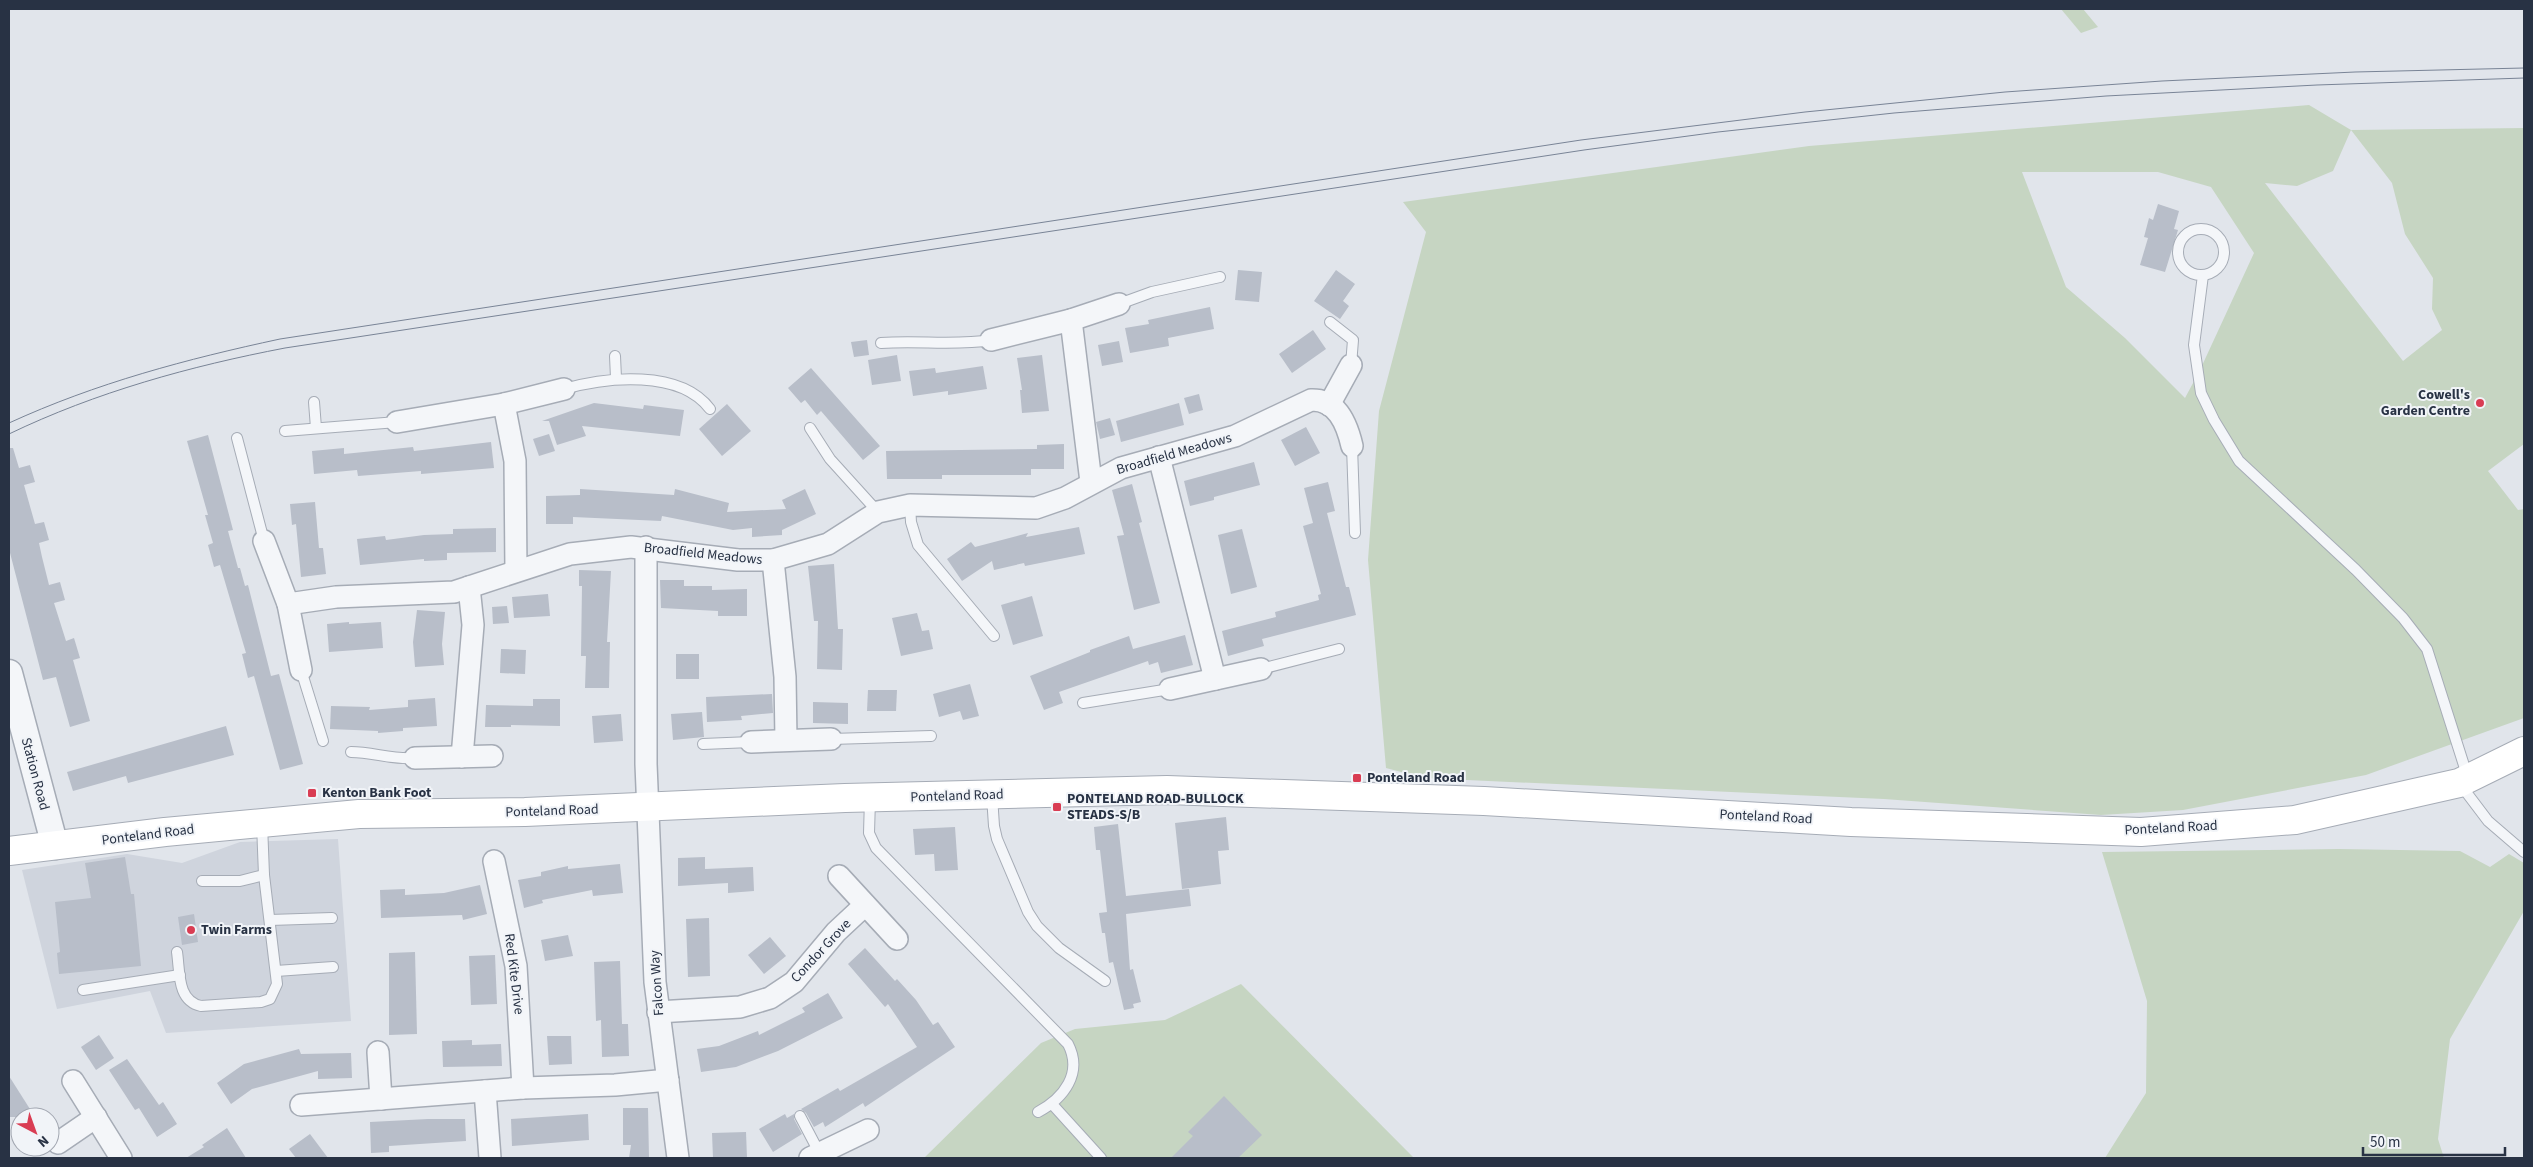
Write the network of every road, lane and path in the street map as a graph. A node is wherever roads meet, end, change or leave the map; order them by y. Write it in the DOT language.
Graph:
graph roads {
  1 [pos="2204,275"];
  2 [pos="1220,277"];
  3 [pos="1119,304"];
  4 [pos="1070,320"];
  5 [pos="1330,322"];
  6 [pos="991,340"];
  7 [pos="881,343"];
  8 [pos="615,356"];
  9 [pos="1351,366"];
  10 [pos="616,378"];
  11 [pos="564,389"];
  12 [pos="314,402"];
  13 [pos="504,404"];
  14 [pos="1330,405"];
  15 [pos="710,409"];
  16 [pos="397,422"];
  17 [pos="316,428"];
  18 [pos="810,428"];
  19 [pos="285,431"];
  20 [pos="237,438"];
  21 [pos="1352,446"];
  22 [pos="1159,457"];
  23 [pos="1092,482"];
  24 [pos="910,505"];
  25 [pos="878,512"];
  26 [pos="1355,533"];
  27 [pos="264,541"];
  28 [pos="646,547"];
  29 [pos="773,560"];
  30 [pos="516,571"];
  31 [pos="470,587"];
  32 [pos="288,604"];
  33 [pos="994,636"];
  34 [pos="1339,649"];
  35 [pos="1262,669"];
  36 [pos="300,670"];
  37 [pos="9,673"];
  38 [pos="1215,679"];
  39 [pos="1170,690"];
  40 [pos="1083,703"];
  41 [pos="931,736"];
  42 [pos="831,739"];
  43 [pos="786,740"];
  44 [pos="323,742"];
  45 [pos="751,742"];
  46 [pos="704,744"];
  47 [pos="2524,751"];
  48 [pos="351,752"];
  49 [pos="492,756"];
  50 [pos="462,757"];
  51 [pos="415,758"];
  52 [pos="2464,781"];
  53 [pos="992,795"];
  54 [pos="870,798"];
  55 [pos="648,807"];
  56 [pos="262,823"];
  57 [pos="55,846"];
  58 [pos="9,851"];
  59 [pos="2524,852"];
  60 [pos="494,861"];
  61 [pos="264,875"];
  62 [pos="839,876"];
  63 [pos="202,881"];
  64 [pos="865,905"];
  65 [pos="332,918"];
  66 [pos="270,920"];
  67 [pos="897,939"];
  68 [pos="177,952"];
  69 [pos="332,967"];
  70 [pos="276,971"];
  71 [pos="180,975"];
  72 [pos="1105,981"];
  73 [pos="83,990"];
  74 [pos="658,1012"];
  75 [pos="378,1052"];
  76 [pos="73,1080"];
  77 [pos="668,1080"];
  78 [pos="523,1088"];
  79 [pos="485,1091"];
  80 [pos="381,1099"];
  81 [pos="1052,1104"];
  82 [pos="302,1105"];
  83 [pos="1038,1112"];
  84 [pos="800,1116"];
  85 [pos="96,1117"];
  86 [pos="868,1130"];
  87 [pos="60,1142"];
  88 [pos="815,1156"];
  89 [pos="121,1158"];
  90 [pos="490,1158"];
  91 [pos="678,1158"];
  92 [pos="1101,1158"];
  1 -- 1 [label="lane"];
  1 -- 52 [label="lane"];
  2 -- 3 [label="lane"];
  3 -- 4 [label="street"];
  4 -- 6 [label="street"];
  4 -- 23 [label="street"];
  5 -- 9 [label="lane"];
  6 -- 7 [label="lane"];
  8 -- 10 [label="lane"];
  9 -- 14 [label="street"];
  10 -- 11 [label="lane"];
  10 -- 15 [label="lane"];
  11 -- 13 [label="street"];
  12 -- 17 [label="lane"];
  13 -- 16 [label="street"];
  13 -- 30 [label="street"];
  14 -- 21 [label="street"];
  14 -- 22 [label="street, Broadfield Meadows"];
  16 -- 17 [label="lane"];
  17 -- 19 [label="lane"];
  18 -- 25 [label="lane"];
  20 -- 27 [label="lane"];
  21 -- 26 [label="lane"];
  22 -- 23 [label="street, Broadfield Meadows"];
  22 -- 38 [label="street"];
  23 -- 24 [label="street, Broadfield Meadows"];
  24 -- 25 [label="street, Broadfield Meadows"];
  24 -- 33 [label="lane"];
  25 -- 29 [label="street, Broadfield Meadows"];
  27 -- 32 [label="street"];
  28 -- 29 [label="street, Broadfield Meadows"];
  28 -- 30 [label="street, Broadfield Meadows"];
  28 -- 55 [label="street, Falcon Way"];
  29 -- 43 [label="street"];
  30 -- 31 [label="street, Broadfield Meadows"];
  31 -- 32 [label="street, Broadfield Meadows"];
  31 -- 50 [label="street"];
  32 -- 36 [label="street"];
  34 -- 35 [label="lane"];
  35 -- 38 [label="street"];
  36 -- 44 [label="lane"];
  37 -- 57 [label="street, Station Road"];
  38 -- 39 [label="street"];
  39 -- 40 [label="lane"];
  41 -- 42 [label="lane"];
  42 -- 43 [label="street"];
  43 -- 45 [label="street"];
  45 -- 46 [label="lane"];
  47 -- 52 [label="main road, Ponteland Road"];
  48 -- 51 [label="lane"];
  49 -- 50 [label="street"];
  50 -- 51 [label="street"];
  52 -- 53 [label="main road, Ponteland Road"];
  52 -- 59 [label="lane"];
  53 -- 54 [label="main road, Ponteland Road"];
  53 -- 72 [label="lane"];
  54 -- 55 [label="main road, Ponteland Road"];
  54 -- 81 [label="lane"];
  55 -- 56 [label="main road, Ponteland Road"];
  55 -- 74 [label="street, Falcon Way"];
  56 -- 57 [label="main road, Ponteland Road"];
  56 -- 61 [label="lane"];
  57 -- 58 [label="main road, Ponteland Road"];
  60 -- 78 [label="street, Red Kite Drive"];
  61 -- 63 [label="lane"];
  61 -- 66 [label="lane"];
  62 -- 64 [label="street"];
  64 -- 67 [label="street"];
  64 -- 74 [label="street, Condor Grove"];
  65 -- 66 [label="lane"];
  66 -- 70 [label="lane"];
  68 -- 71 [label="lane"];
  69 -- 70 [label="lane"];
  70 -- 71 [label="lane"];
  71 -- 73 [label="lane"];
  74 -- 77 [label="street, Falcon Way"];
  75 -- 80 [label="street"];
  76 -- 85 [label="street"];
  77 -- 78 [label="street"];
  77 -- 91 [label="street, Falcon Way"];
  78 -- 79 [label="street"];
  79 -- 80 [label="street"];
  79 -- 90 [label="street"];
  80 -- 82 [label="street"];
  81 -- 83 [label="lane"];
  81 -- 92 [label="lane"];
  84 -- 88 [label="lane"];
  85 -- 87 [label="street"];
  85 -- 89 [label="street"];
  86 -- 88 [label="street"];
}
